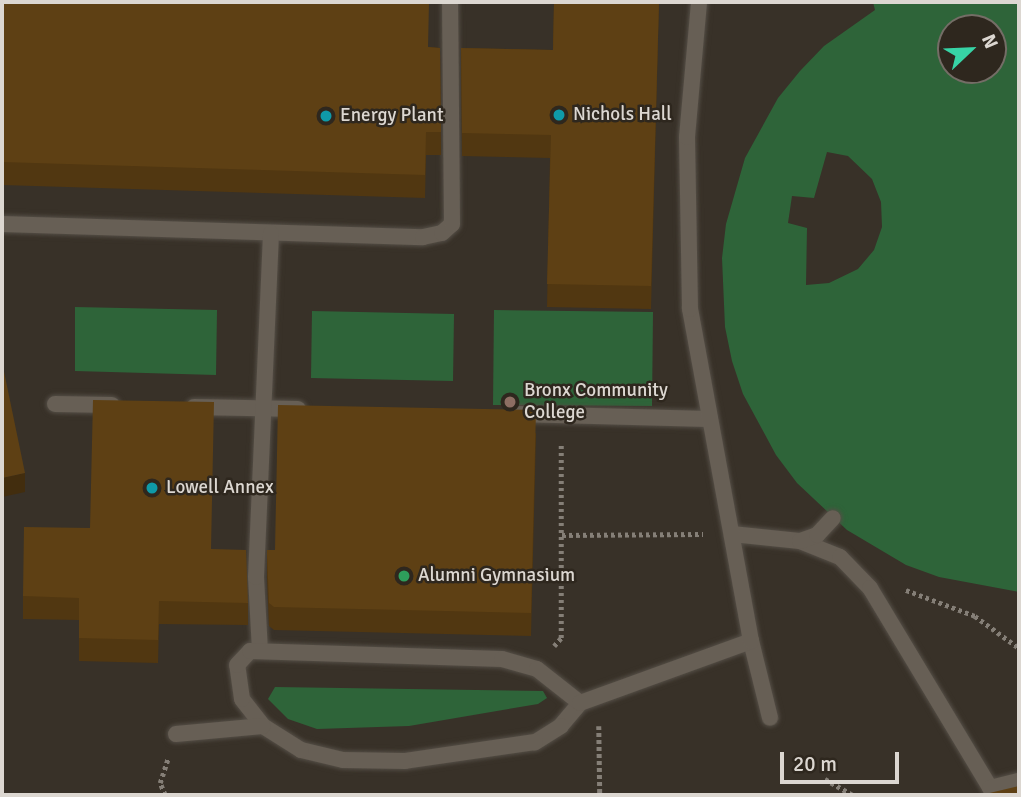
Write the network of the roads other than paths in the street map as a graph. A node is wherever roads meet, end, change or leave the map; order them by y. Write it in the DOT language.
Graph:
graph roads {
  1 [pos="450,2"];
  2 [pos="699,2"];
  3 [pos="2,225"];
  4 [pos="271,233"];
  5 [pos="55,404"];
  6 [pos="134,405"];
  7 [pos="174,406"];
  8 [pos="266,408"];
  9 [pos="320,410"];
  10 [pos="494,414"];
  11 [pos="710,419"];
  12 [pos="833,518"];
  13 [pos="732,534"];
  14 [pos="800,541"];
  15 [pos="751,641"];
  16 [pos="260,651"];
  17 [pos="580,703"];
  18 [pos="770,718"];
  19 [pos="263,726"];
  20 [pos="176,734"];
  21 [pos="1019,781"];
  1 -- 4 [label="lane"];
  2 -- 11 [label="lane"];
  3 -- 4 [label="lane"];
  4 -- 8 [label="lane"];
  5 -- 6 [label="lane"];
  7 -- 8 [label="lane"];
  8 -- 9 [label="lane"];
  8 -- 16 [label="lane"];
  10 -- 11 [label="lane"];
  11 -- 13 [label="lane"];
  12 -- 14 [label="lane"];
  13 -- 14 [label="lane"];
  13 -- 15 [label="lane"];
  14 -- 21 [label="lane"];
  15 -- 17 [label="lane"];
  15 -- 18 [label="lane"];
  16 -- 17 [label="lane"];
  16 -- 19 [label="lane"];
  17 -- 19 [label="lane"];
  19 -- 20 [label="lane"];
}
